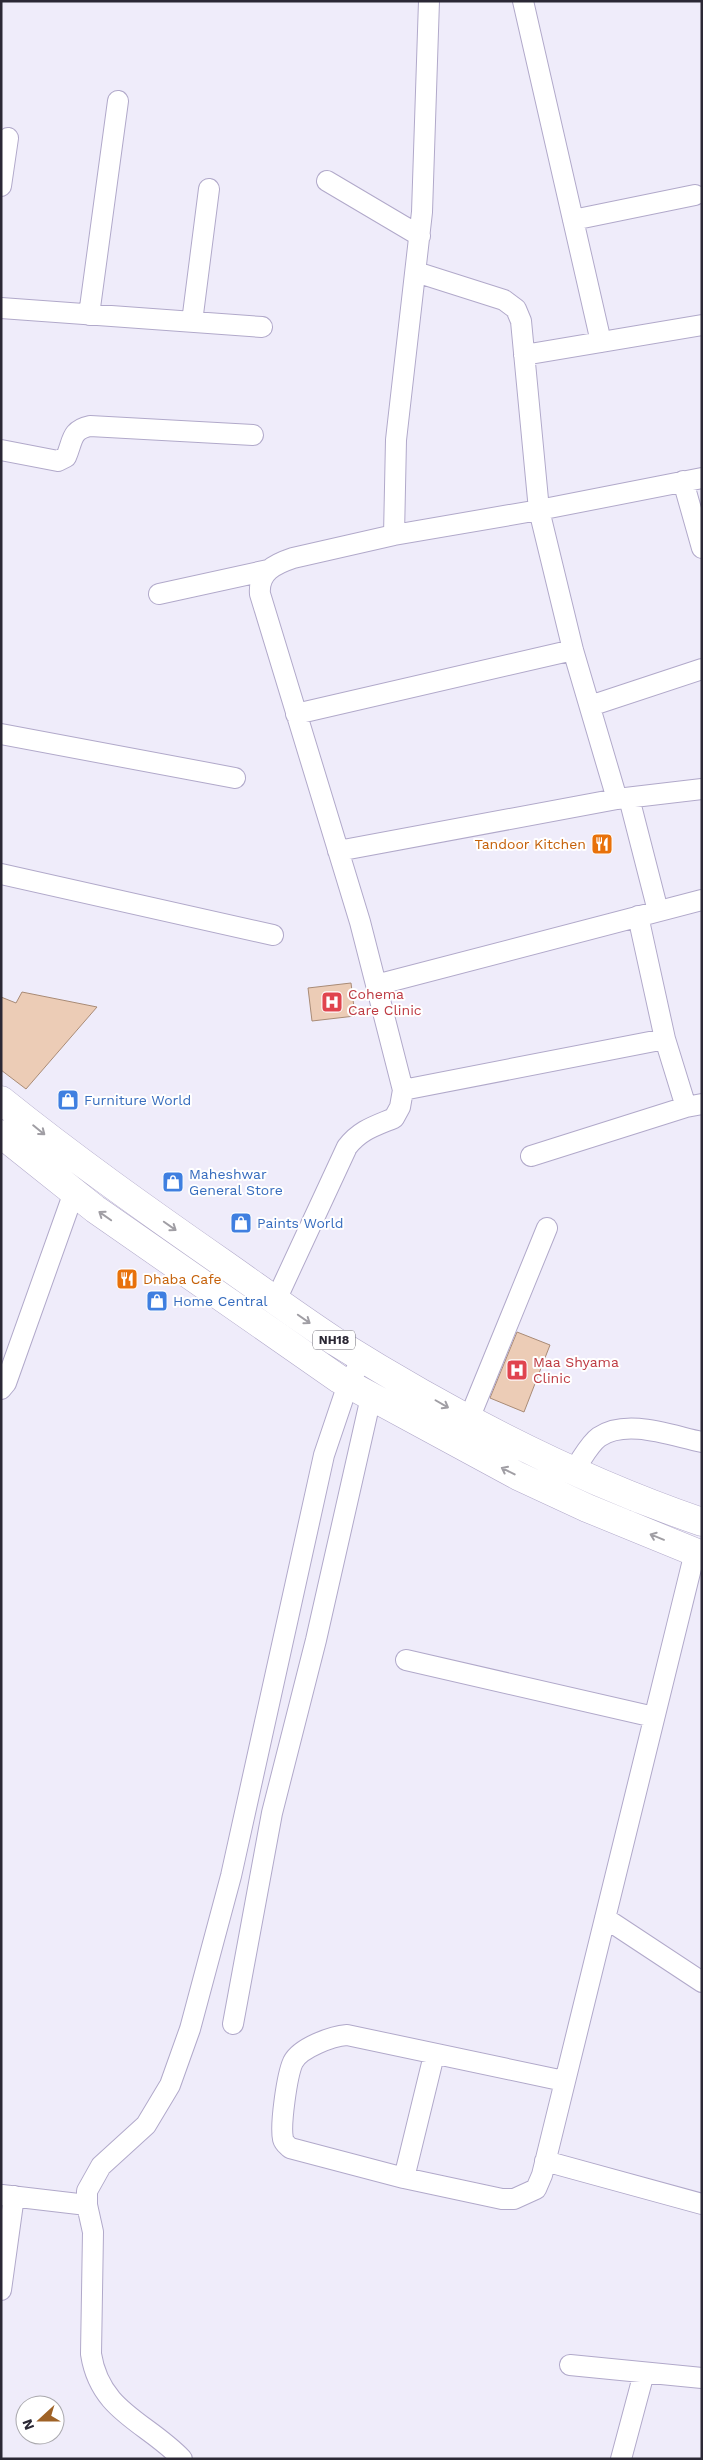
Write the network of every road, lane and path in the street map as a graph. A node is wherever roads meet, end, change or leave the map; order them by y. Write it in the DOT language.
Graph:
graph roads {
  1 [pos="429,1"];
  2 [pos="523,1"];
  3 [pos="118,102"];
  4 [pos="8,138"];
  5 [pos="327,181"];
  6 [pos="1,186"];
  7 [pos="209,188"];
  8 [pos="695,196"];
  9 [pos="573,220"];
  10 [pos="420,236"];
  11 [pos="416,272"];
  12 [pos="1,308"];
  13 [pos="89,315"];
  14 [pos="192,322"];
  15 [pos="702,325"];
  16 [pos="262,327"];
  17 [pos="601,342"];
  18 [pos="524,355"];
  19 [pos="252,435"];
  20 [pos="1,450"];
  21 [pos="692,480"];
  22 [pos="540,510"];
  23 [pos="394,535"];
  24 [pos="702,548"];
  25 [pos="268,570"];
  26 [pos="159,594"];
  27 [pos="574,650"];
  28 [pos="702,669"];
  29 [pos="590,706"];
  30 [pos="296,714"];
  31 [pos="1,734"];
  32 [pos="235,778"];
  33 [pos="702,789"];
  34 [pos="623,799"];
  35 [pos="338,851"];
  36 [pos="1,874"];
  37 [pos="702,900"];
  38 [pos="658,911"];
  39 [pos="638,916"];
  40 [pos="273,935"];
  41 [pos="376,984"];
  42 [pos="665,1038"];
  43 [pos="403,1090"];
  44 [pos="1,1100"];
  45 [pos="694,1106"];
  46 [pos="1,1134"];
  47 [pos="531,1156"];
  48 [pos="74,1192"];
  49 [pos="547,1228"];
  50 [pos="276,1300"];
  51 [pos="363,1358"];
  52 [pos="1,1389"];
  53 [pos="360,1390"];
  54 [pos="469,1419"];
  55 [pos="702,1442"];
  56 [pos="573,1471"];
  57 [pos="702,1522"];
  58 [pos="699,1554"];
  59 [pos="406,1660"];
  60 [pos="654,1717"];
  61 [pos="605,1918"];
  62 [pos="702,1982"];
  63 [pos="233,2024"];
  64 [pos="434,2055"];
  65 [pos="564,2081"];
  66 [pos="545,2161"];
  67 [pos="404,2178"];
  68 [pos="8,2195"];
  69 [pos="702,2204"];
  70 [pos="87,2206"];
  71 [pos="1,2290"];
  72 [pos="570,2365"];
  73 [pos="644,2373"];
  74 [pos="702,2378"];
  75 [pos="182,2459"];
  76 [pos="621,2459"];
  1 -- 10 [label="street"];
  2 -- 9 [label="street"];
  3 -- 13 [label="street"];
  4 -- 6 [label="street"];
  5 -- 10 [label="street"];
  7 -- 14 [label="street"];
  8 -- 9 [label="street"];
  9 -- 17 [label="street"];
  10 -- 11 [label="street"];
  11 -- 18 [label="street"];
  11 -- 23 [label="street"];
  12 -- 13 [label="street"];
  13 -- 14 [label="street"];
  14 -- 16 [label="street"];
  15 -- 17 [label="street"];
  17 -- 18 [label="street"];
  18 -- 22 [label="street"];
  19 -- 20 [label="street"];
  21 -- 22 [label="street"];
  21 -- 24 [label="street"];
  22 -- 23 [label="street"];
  22 -- 27 [label="street"];
  23 -- 25 [label="street"];
  25 -- 26 [label="street"];
  25 -- 30 [label="street"];
  27 -- 29 [label="street"];
  27 -- 30 [label="street"];
  28 -- 29 [label="street"];
  29 -- 34 [label="street"];
  30 -- 35 [label="street"];
  31 -- 32 [label="street"];
  33 -- 34 [label="street"];
  34 -- 35 [label="street"];
  34 -- 38 [label="street"];
  35 -- 41 [label="street"];
  36 -- 40 [label="street"];
  37 -- 38 [label="street"];
  38 -- 39 [label="street"];
  39 -- 41 [label="street"];
  39 -- 42 [label="street"];
  41 -- 43 [label="street"];
  42 -- 43 [label="street"];
  42 -- 45 [label="street"];
  43 -- 50 [label="street"];
  44 -- 50 [label="highway, NH18, one-way"];
  45 -- 47 [label="street"];
  46 -- 48 [label="highway, NH18"];
  48 -- 52 [label="street"];
  53 -- 48 [label="highway, NH18, one-way"];
  49 -- 54 [label="street"];
  50 -- 51 [label="highway, NH18, one-way"];
  51 -- 53 [label="street"];
  51 -- 54 [label="highway, NH18, one-way"];
  58 -- 53 [label="highway, NH18, one-way"];
  53 -- 63 [label="street"];
  53 -- 70 [label="street"];
  54 -- 56 [label="highway, NH18"];
  55 -- 56 [label="street"];
  56 -- 57 [label="highway, NH18"];
  58 -- 60 [label="street"];
  59 -- 60 [label="street"];
  60 -- 61 [label="street"];
  61 -- 62 [label="street"];
  61 -- 65 [label="street"];
  64 -- 65 [label="street"];
  64 -- 67 [label="street"];
  64 -- 67 [label="street"];
  65 -- 66 [label="street"];
  66 -- 67 [label="street"];
  66 -- 69 [label="street"];
  68 -- 70 [label="street"];
  68 -- 71 [label="street"];
  70 -- 75 [label="street"];
  72 -- 73 [label="street"];
  73 -- 74 [label="street"];
  73 -- 76 [label="street"];
}
